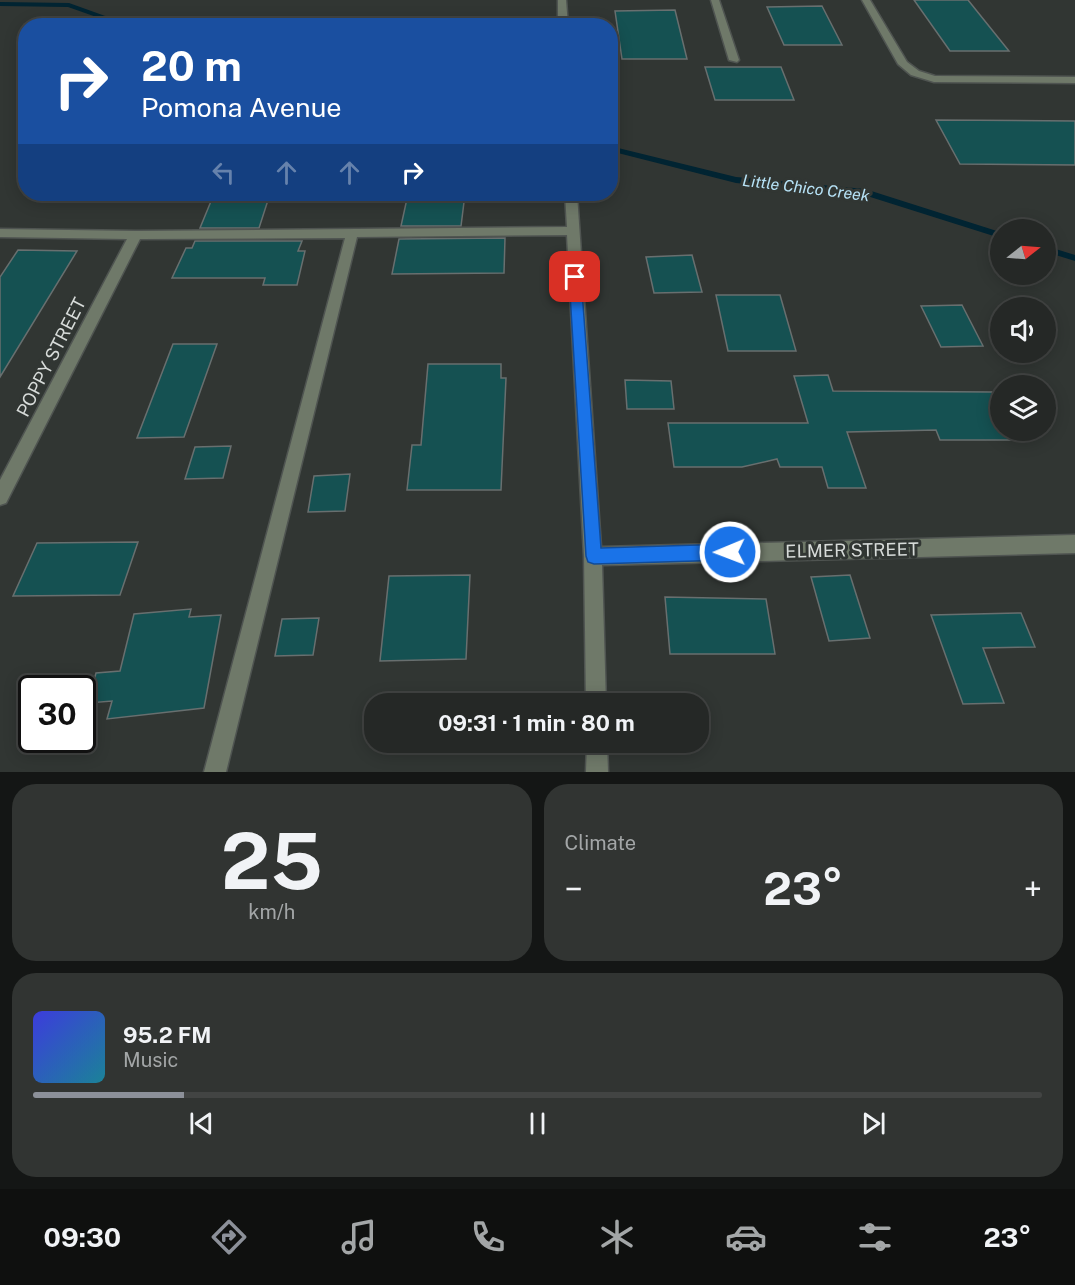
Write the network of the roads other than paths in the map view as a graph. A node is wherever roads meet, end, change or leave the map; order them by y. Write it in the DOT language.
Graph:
graph roads {
  1 [pos="562,0"];
  2 [pos="715,0"];
  3 [pos="866,0"];
  4 [pos="563,18"];
  5 [pos="734,60"];
  6 [pos="1075,80"];
  7 [pos="571,201"];
  8 [pos="572,231"];
  9 [pos="0,233"];
  10 [pos="352,233"];
  11 [pos="136,235"];
  12 [pos="0,497"];
  13 [pos="1075,544"];
  14 [pos="594,556"];
  15 [pos="596,693"];
  16 [pos="597,753"];
  17 [pos="215,772"];
  18 [pos="597,772"];
  1 -- 4 [label="street"];
  2 -- 5 [label="street"];
  3 -- 6 [label="street"];
  7 -- 8 [label="street"];
  8 -- 10 [label="street"];
  8 -- 14 [label="street"];
  9 -- 11 [label="street"];
  10 -- 11 [label="street"];
  10 -- 17 [label="street"];
  11 -- 12 [label="street, POPPY STREET"];
  13 -- 14 [label="street, ELMER STREET"];
  14 -- 15 [label="street"];
  16 -- 18 [label="street"];
}
